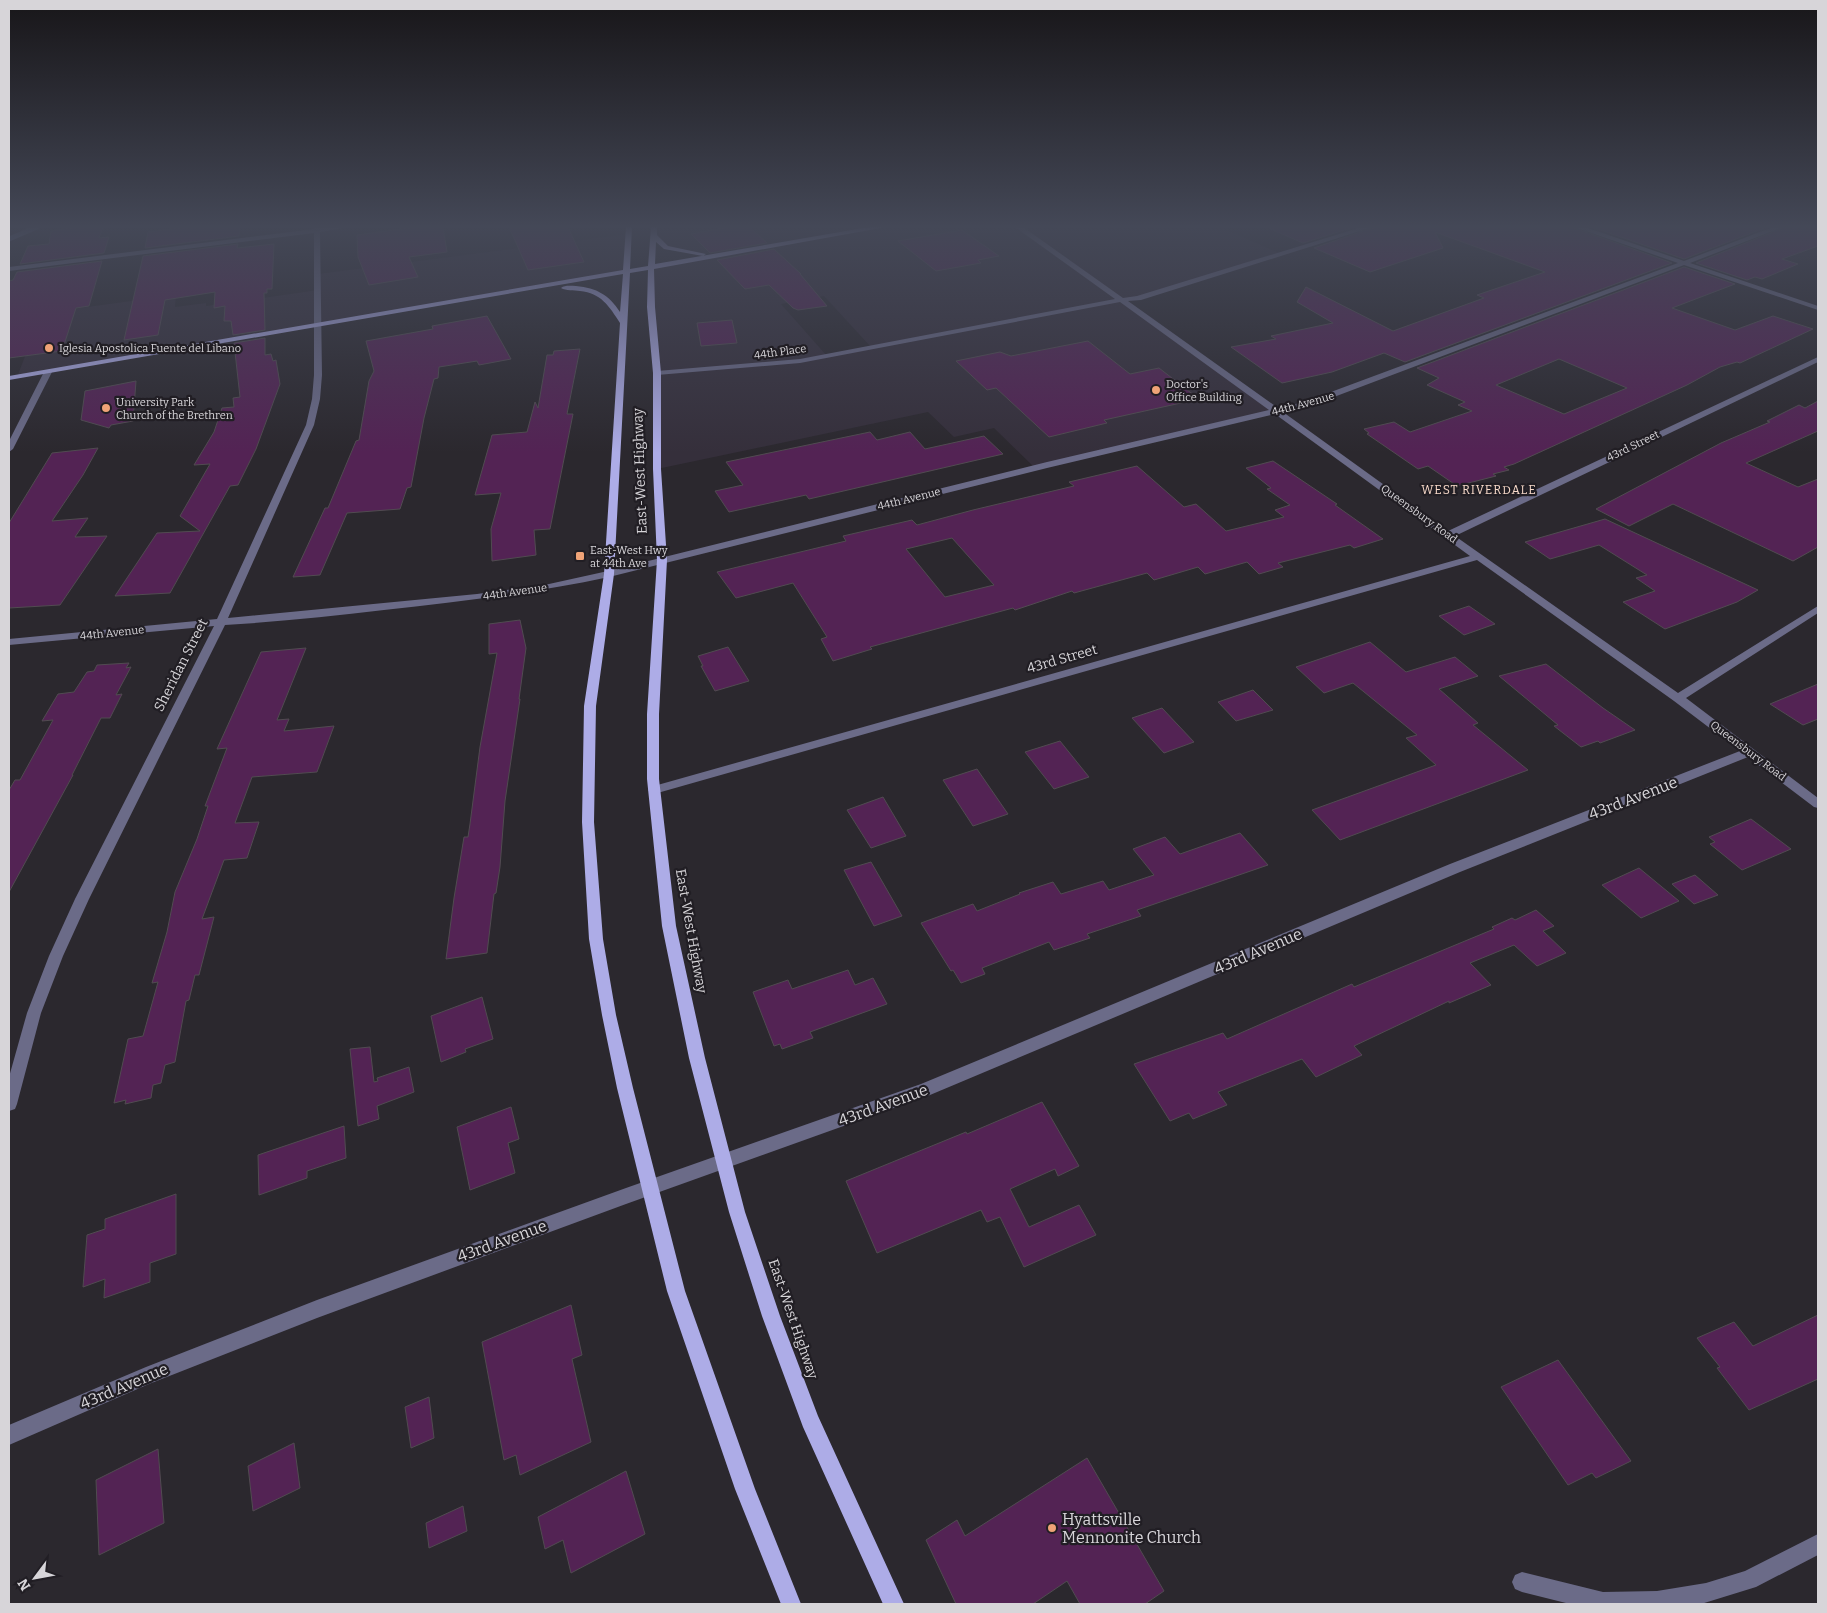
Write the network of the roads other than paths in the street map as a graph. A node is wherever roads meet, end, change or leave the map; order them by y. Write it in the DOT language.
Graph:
graph roads {
  1 [pos="317,302"];
  2 [pos="448,302"];
  3 [pos="611,302"];
  4 [pos="625,302"];
  5 [pos="651,302"];
  6 [pos="1110,302"];
  7 [pos="1125,302"];
  8 [pos="1583,302"];
  9 [pos="1801,302"];
  10 [pos="1818,308"];
  11 [pos="623,322"];
  12 [pos="317,325"];
  13 [pos="1818,359"];
  14 [pos="48,372"];
  15 [pos="656,373"];
  16 [pos="9,378"];
  17 [pos="1277,411"];
  18 [pos="9,449"];
  19 [pos="1448,535"];
  20 [pos="1478,557"];
  21 [pos="662,560"];
  22 [pos="610,574"];
  23 [pos="1818,609"];
  24 [pos="221,622"];
  25 [pos="9,642"];
  26 [pos="1678,698"];
  27 [pos="1749,752"];
  28 [pos="654,790"];
  29 [pos="1818,804"];
  30 [pos="9,1104"];
  31 [pos="724,1162"];
  32 [pos="649,1188"];
  33 [pos="9,1435"];
  34 [pos="1818,1544"];
  35 [pos="1522,1582"];
  36 [pos="791,1604"];
  37 [pos="894,1604"];
  1 -- 12 [label="street, Sheridan Street"];
  2 -- 12 [label="main road"];
  3 -- 11 [label="main road"];
  4 -- 11 [label="main road, East-West Highway"];
  5 -- 15 [label="main road, East-West Highway"];
  6 -- 15 [label="street, 44th Place"];
  7 -- 17 [label="street, Queensbury Road"];
  8 -- 17 [label="street, 44th Avenue"];
  9 -- 10 [label="street"];
  11 -- 22 [label="main road, East-West Highway"];
  12 -- 14 [label="main road"];
  12 -- 24 [label="street, Sheridan Street"];
  13 -- 19 [label="street, 43rd Street"];
  14 -- 16 [label="main road"];
  14 -- 18 [label="street"];
  15 -- 21 [label="main road, East-West Highway"];
  17 -- 19 [label="street, Queensbury Road"];
  17 -- 21 [label="street, 44th Avenue"];
  19 -- 20 [label="street, Queensbury Road"];
  20 -- 26 [label="street, Queensbury Road"];
  20 -- 28 [label="street, 43rd Street"];
  21 -- 22 [label="street, 44th Avenue"];
  21 -- 28 [label="main road, East-West Highway"];
  22 -- 24 [label="street, 44th Avenue"];
  22 -- 32 [label="main road, East-West Highway"];
  23 -- 26 [label="street"];
  24 -- 25 [label="street, 44th Avenue"];
  24 -- 30 [label="street, Sheridan Street"];
  26 -- 27 [label="street, Queensbury Road"];
  27 -- 29 [label="street, Queensbury Road"];
  27 -- 31 [label="street, 43rd Avenue"];
  28 -- 31 [label="main road, East-West Highway"];
  31 -- 32 [label="street, 43rd Avenue"];
  31 -- 37 [label="main road, East-West Highway"];
  32 -- 33 [label="street, 43rd Avenue"];
  32 -- 36 [label="main road, East-West Highway"];
  34 -- 35 [label="street"];
}
